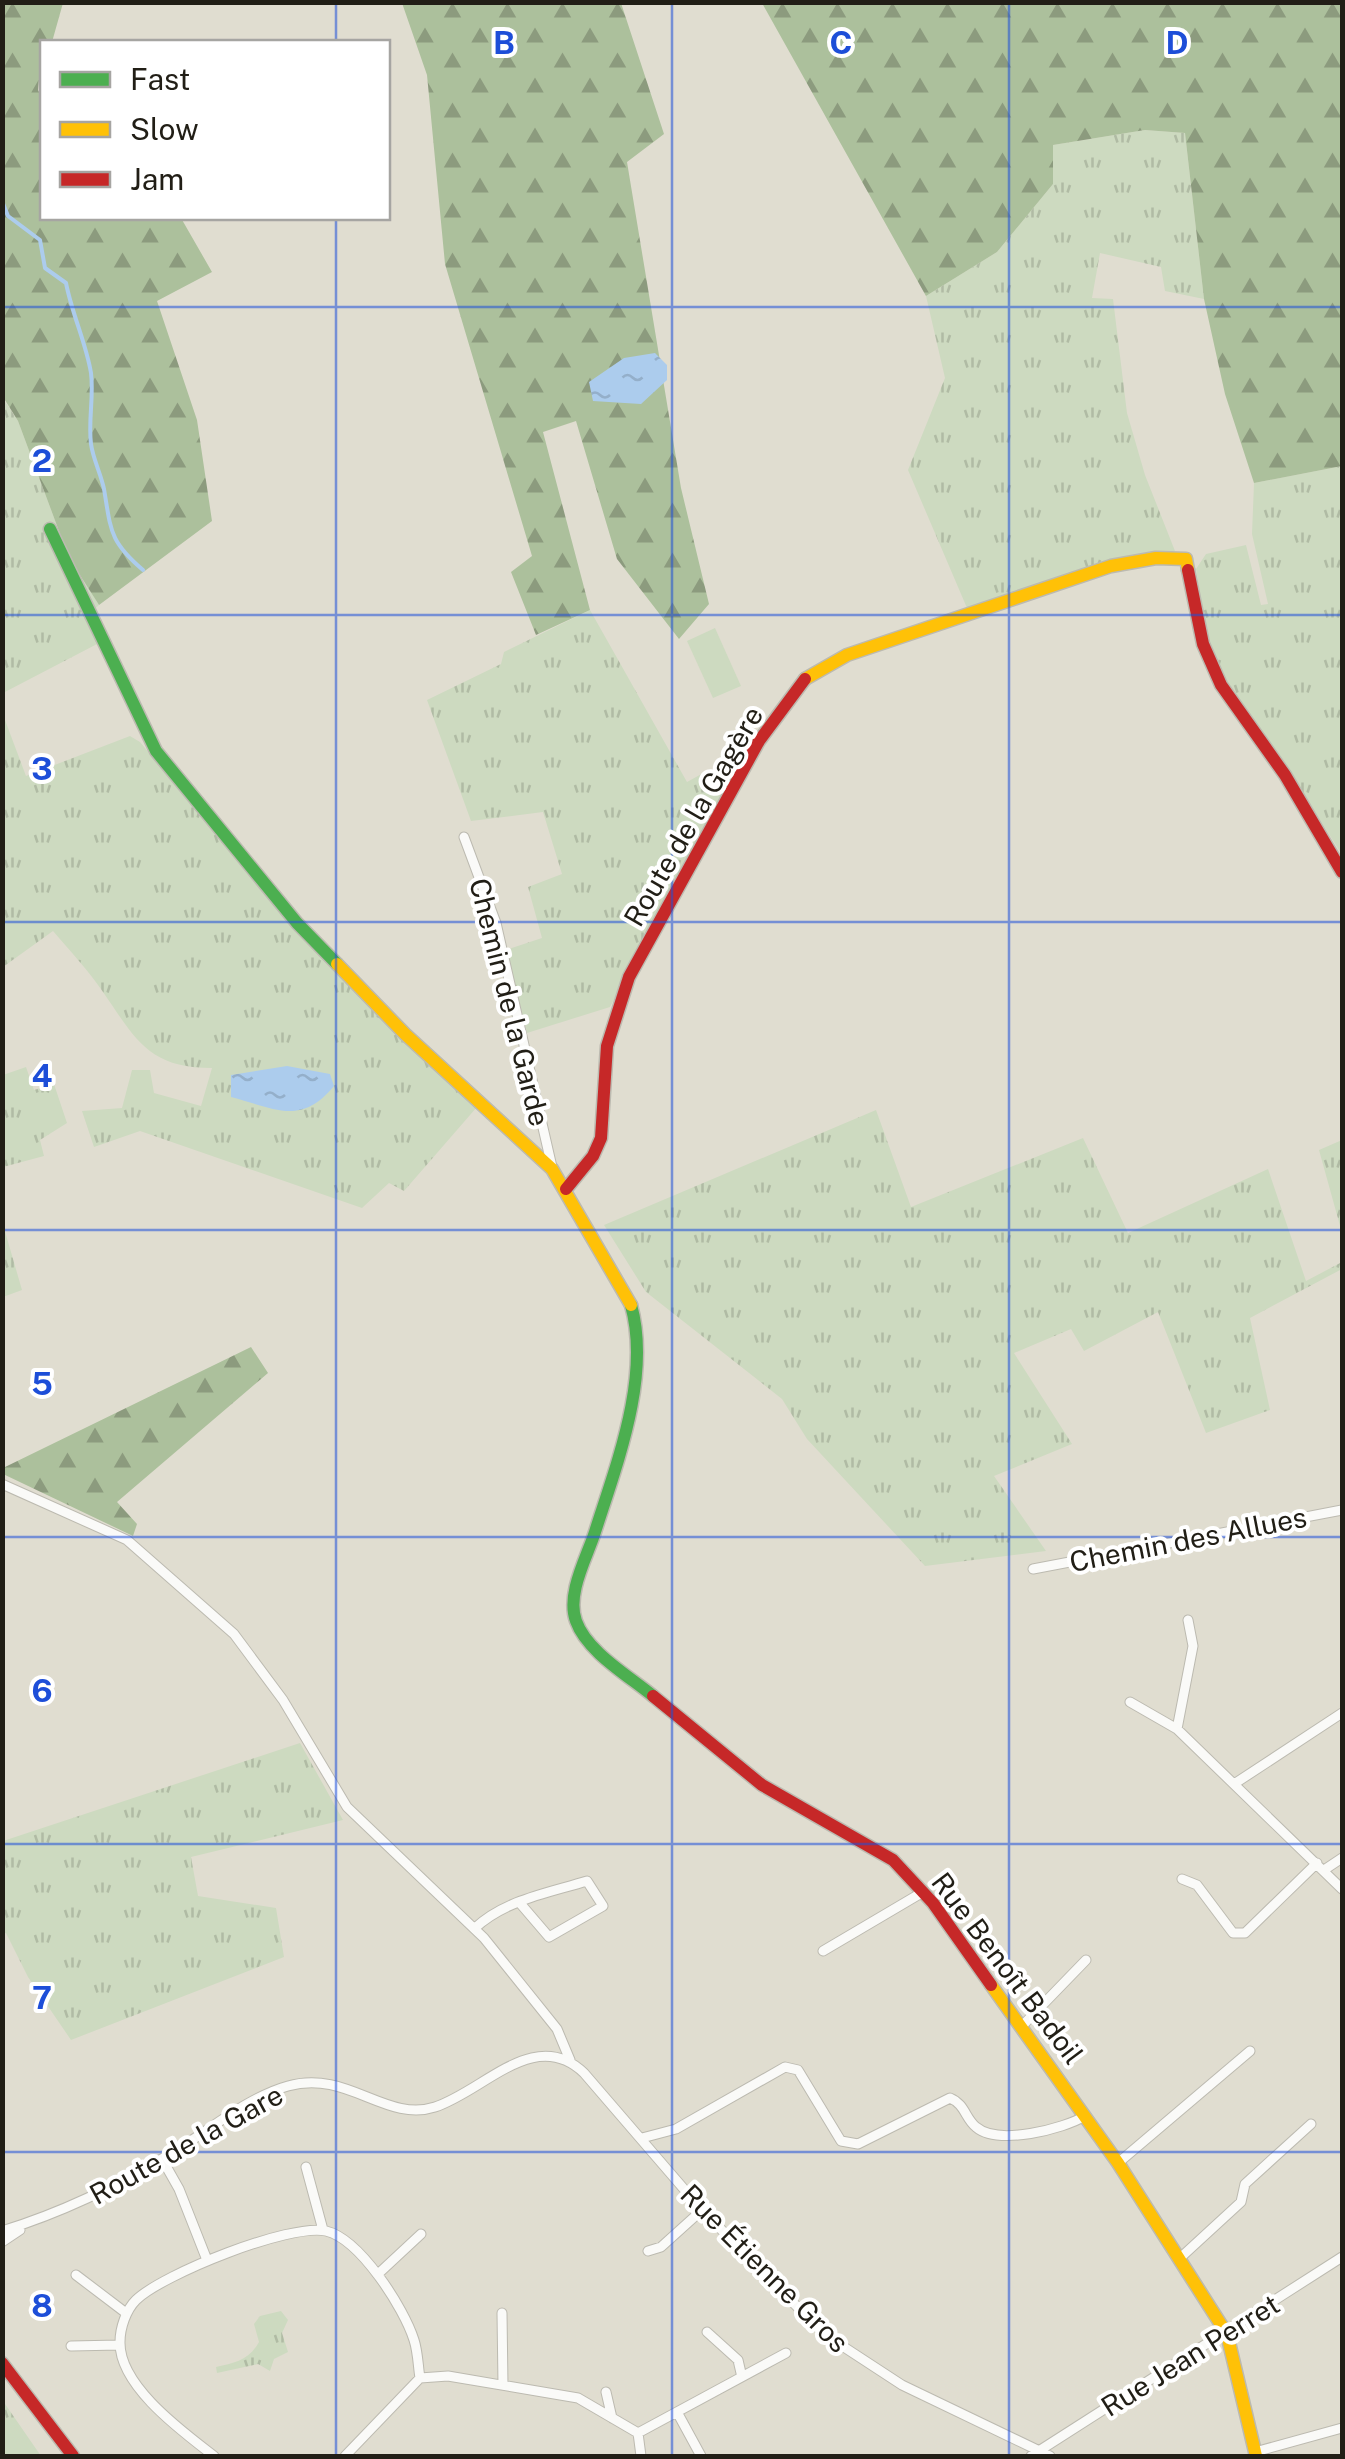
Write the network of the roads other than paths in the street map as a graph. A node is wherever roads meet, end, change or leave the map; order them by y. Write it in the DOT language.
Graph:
graph roads {
  1 [pos="50,529"];
  2 [pos="464,837"];
  3 [pos="1342,872"];
  4 [pos="552,1168"];
  5 [pos="566,1188"];
  6 [pos="2,1484"];
  7 [pos="1342,1510"];
  8 [pos="1033,1569"];
  9 [pos="1188,1620"];
  10 [pos="1130,1702"];
  11 [pos="1342,1714"];
  12 [pos="1176,1729"];
  13 [pos="1234,1784"];
  14 [pos="1342,1858"];
  15 [pos="1321,1867"];
  16 [pos="1182,1880"];
  17 [pos="1342,1889"];
  18 [pos="923,1892"];
  19 [pos="520,1902"];
  20 [pos="475,1928"];
  21 [pos="822,1950"];
  22 [pos="1086,1960"];
  23 [pos="1023,2025"];
  24 [pos="1250,2051"];
  25 [pos="570,2060"];
  26 [pos="1085,2116"];
  27 [pos="1312,2124"];
  28 [pos="642,2138"];
  29 [pos="162,2159"];
  30 [pos="1118,2163"];
  31 [pos="306,2166"];
  32 [pos="702,2210"];
  33 [pos="26,2226"];
  34 [pos="323,2230"];
  35 [pos="2,2231"];
  36 [pos="421,2234"];
  37 [pos="2,2242"];
  38 [pos="648,2251"];
  39 [pos="1342,2257"];
  40 [pos="1179,2259"];
  41 [pos="207,2260"];
  42 [pos="378,2274"];
  43 [pos="76,2275"];
  44 [pos="126,2313"];
  45 [pos="502,2313"];
  46 [pos="708,2332"];
  47 [pos="1227,2334"];
  48 [pos="119,2345"];
  49 [pos="71,2346"];
  50 [pos="786,2353"];
  51 [pos="2,2362"];
  52 [pos="742,2373"];
  53 [pos="420,2378"];
  54 [pos="503,2385"];
  55 [pos="606,2392"];
  56 [pos="676,2412"];
  57 [pos="612,2418"];
  58 [pos="1342,2428"];
  59 [pos="638,2433"];
  60 [pos="1034,2454"];
  61 [pos="1256,2454"];
  62 [pos="73,2456"];
  63 [pos="214,2456"];
  64 [pos="345,2456"];
  65 [pos="641,2456"];
  66 [pos="701,2456"];
  67 [pos="1050,2456"];
  1 -- 4 [label="street"];
  2 -- 4 [label="street, Chemin de la Garde"];
  3 -- 5 [label="street, Route de la Gagère"];
  4 -- 5 [label="street"];
  5 -- 18 [label="street, Rue Benoît Badoil"];
  6 -- 20 [label="street, Rue Étienne Gros"];
  7 -- 8 [label="street, Chemin des Allues"];
  9 -- 12 [label="street"];
  10 -- 12 [label="street"];
  11 -- 13 [label="street"];
  12 -- 13 [label="street"];
  13 -- 15 [label="street"];
  14 -- 15 [label="street"];
  15 -- 16 [label="street"];
  15 -- 17 [label="street"];
  18 -- 21 [label="street"];
  18 -- 23 [label="street, Rue Benoît Badoil"];
  19 -- 19 [label="street"];
  19 -- 20 [label="street"];
  20 -- 25 [label="street, Rue Étienne Gros"];
  22 -- 23 [label="street"];
  23 -- 26 [label="street, Rue Benoît Badoil"];
  24 -- 30 [label="street"];
  25 -- 28 [label="street, Rue Étienne Gros"];
  25 -- 29 [label="street, Route de la Gare"];
  26 -- 28 [label="street"];
  26 -- 30 [label="street, Rue Benoît Badoil"];
  27 -- 40 [label="street"];
  28 -- 32 [label="street, Rue Étienne Gros"];
  29 -- 33 [label="street, Route de la Gare"];
  29 -- 41 [label="street"];
  30 -- 40 [label="street, Rue Benoît Badoil"];
  31 -- 34 [label="street"];
  32 -- 38 [label="street"];
  32 -- 60 [label="street, Rue Étienne Gros"];
  33 -- 35 [label="street, Route de la Gare"];
  33 -- 37 [label="street, Route de la Gare"];
  34 -- 41 [label="street"];
  34 -- 42 [label="street"];
  36 -- 42 [label="street"];
  39 -- 47 [label="street, Rue Jean Perret"];
  40 -- 47 [label="street, Rue Benoît Badoil"];
  41 -- 44 [label="street"];
  42 -- 53 [label="street"];
  43 -- 44 [label="street"];
  44 -- 48 [label="street"];
  45 -- 54 [label="street"];
  46 -- 52 [label="street"];
  47 -- 60 [label="street, Rue Jean Perret"];
  47 -- 61 [label="street, Rue Benoît Badoil"];
  48 -- 49 [label="street"];
  48 -- 63 [label="street"];
  50 -- 52 [label="street"];
  51 -- 62 [label="street"];
  52 -- 56 [label="street"];
  53 -- 54 [label="street"];
  53 -- 64 [label="street"];
  54 -- 57 [label="street"];
  55 -- 57 [label="street"];
  56 -- 59 [label="street"];
  56 -- 66 [label="street"];
  57 -- 59 [label="street"];
  58 -- 61 [label="street"];
  59 -- 65 [label="street"];
  60 -- 67 [label="street, Rue Étienne Gros"];
}
